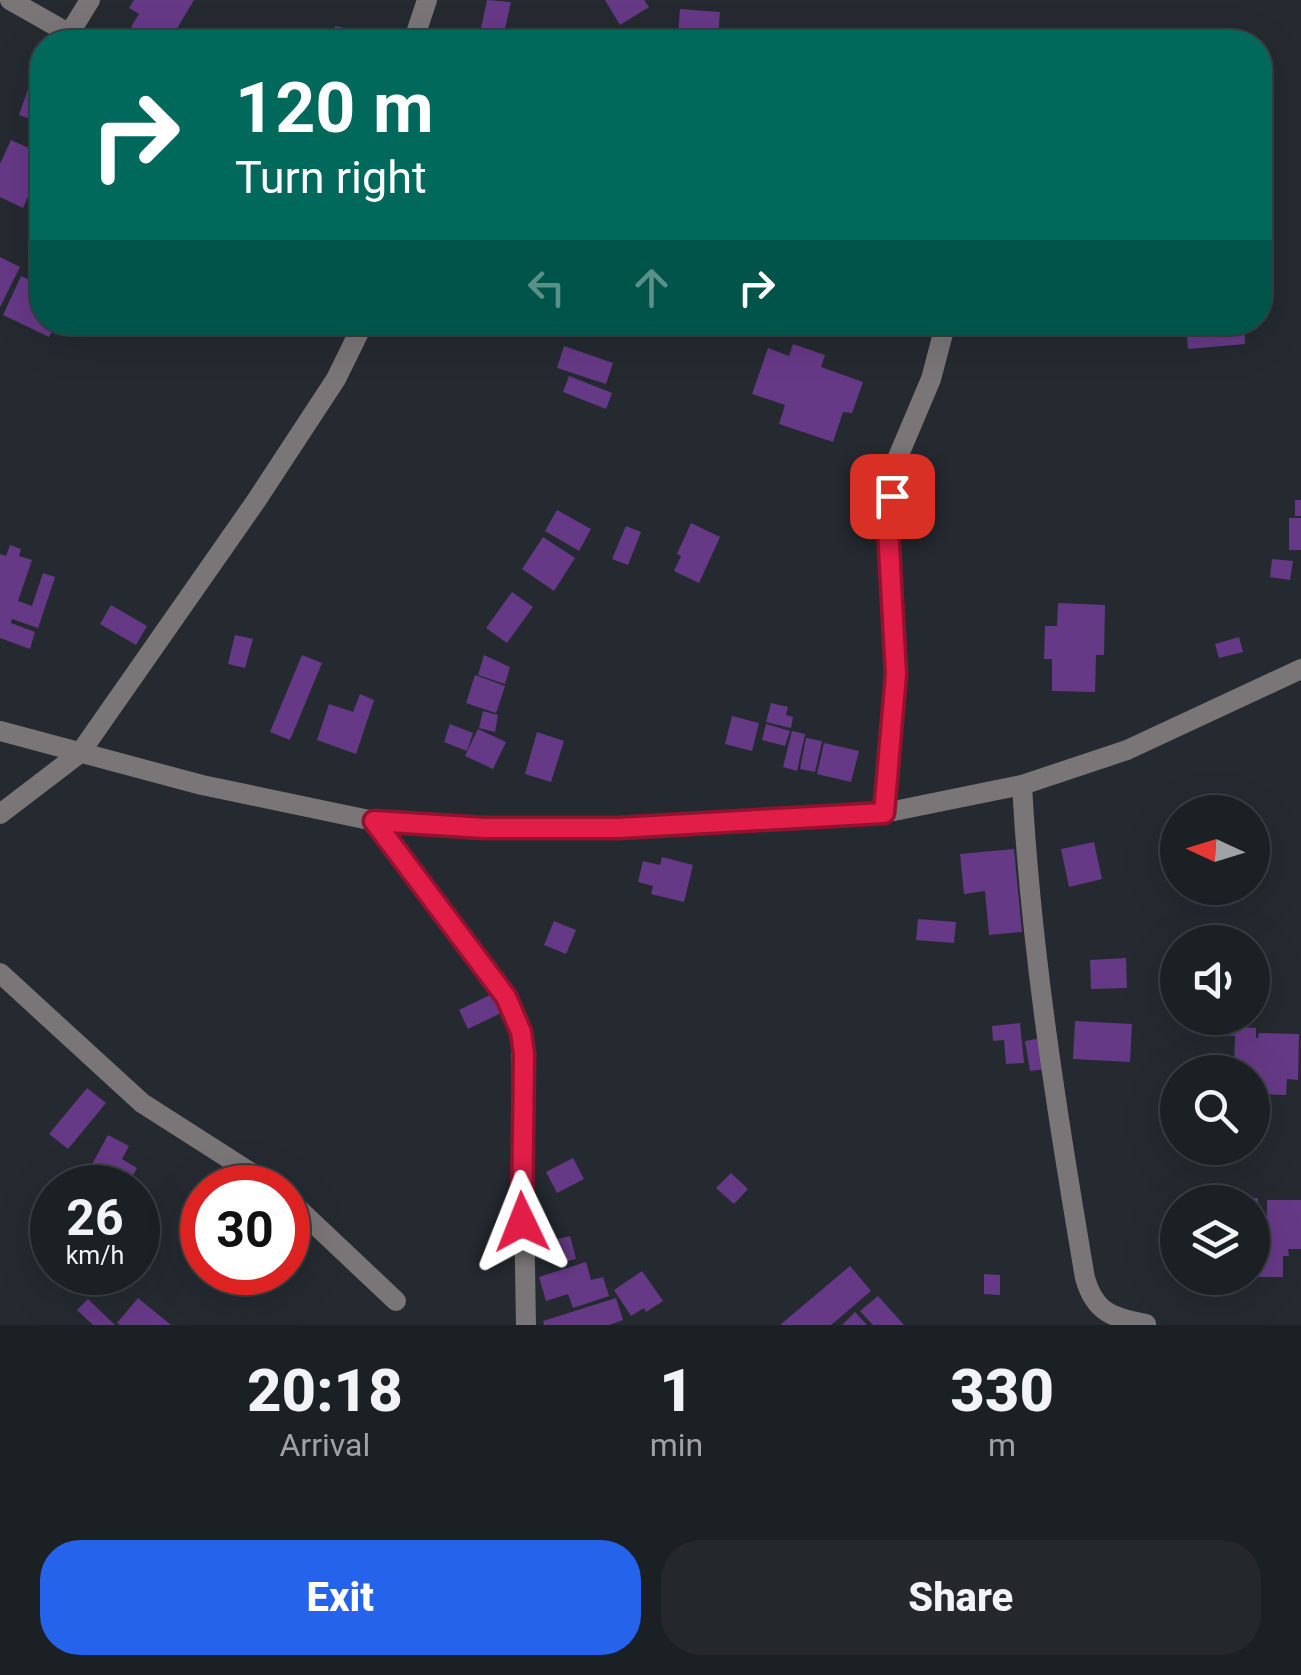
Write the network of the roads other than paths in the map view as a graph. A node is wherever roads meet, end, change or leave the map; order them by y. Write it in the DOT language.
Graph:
graph roads {
  1 [pos="10,0"];
  2 [pos="90,0"];
  3 [pos="427,0"];
  4 [pos="63,30"];
  5 [pos="80,30"];
  6 [pos="417,30"];
  7 [pos="358,335"];
  8 [pos="943,335"];
  9 [pos="1301,669"];
  10 [pos="0,731"];
  11 [pos="80,753"];
  12 [pos="1022,784"];
  13 [pos="884,813"];
  14 [pos="0,814"];
  15 [pos="374,821"];
  16 [pos="0,973"];
  17 [pos="239,1165"];
  18 [pos="310,1221"];
  19 [pos="396,1301"];
  20 [pos="1146,1324"];
  21 [pos="526,1325"];
  1 -- 4 [label="street"];
  2 -- 5 [label="street"];
  3 -- 6 [label="street"];
  7 -- 11 [label="street"];
  8 -- 13 [label="street"];
  9 -- 12 [label="street"];
  10 -- 11 [label="street"];
  11 -- 14 [label="street"];
  11 -- 15 [label="street"];
  12 -- 13 [label="street"];
  12 -- 20 [label="street"];
  13 -- 15 [label="street"];
  15 -- 21 [label="street"];
  16 -- 17 [label="street"];
  18 -- 19 [label="street"];
}
